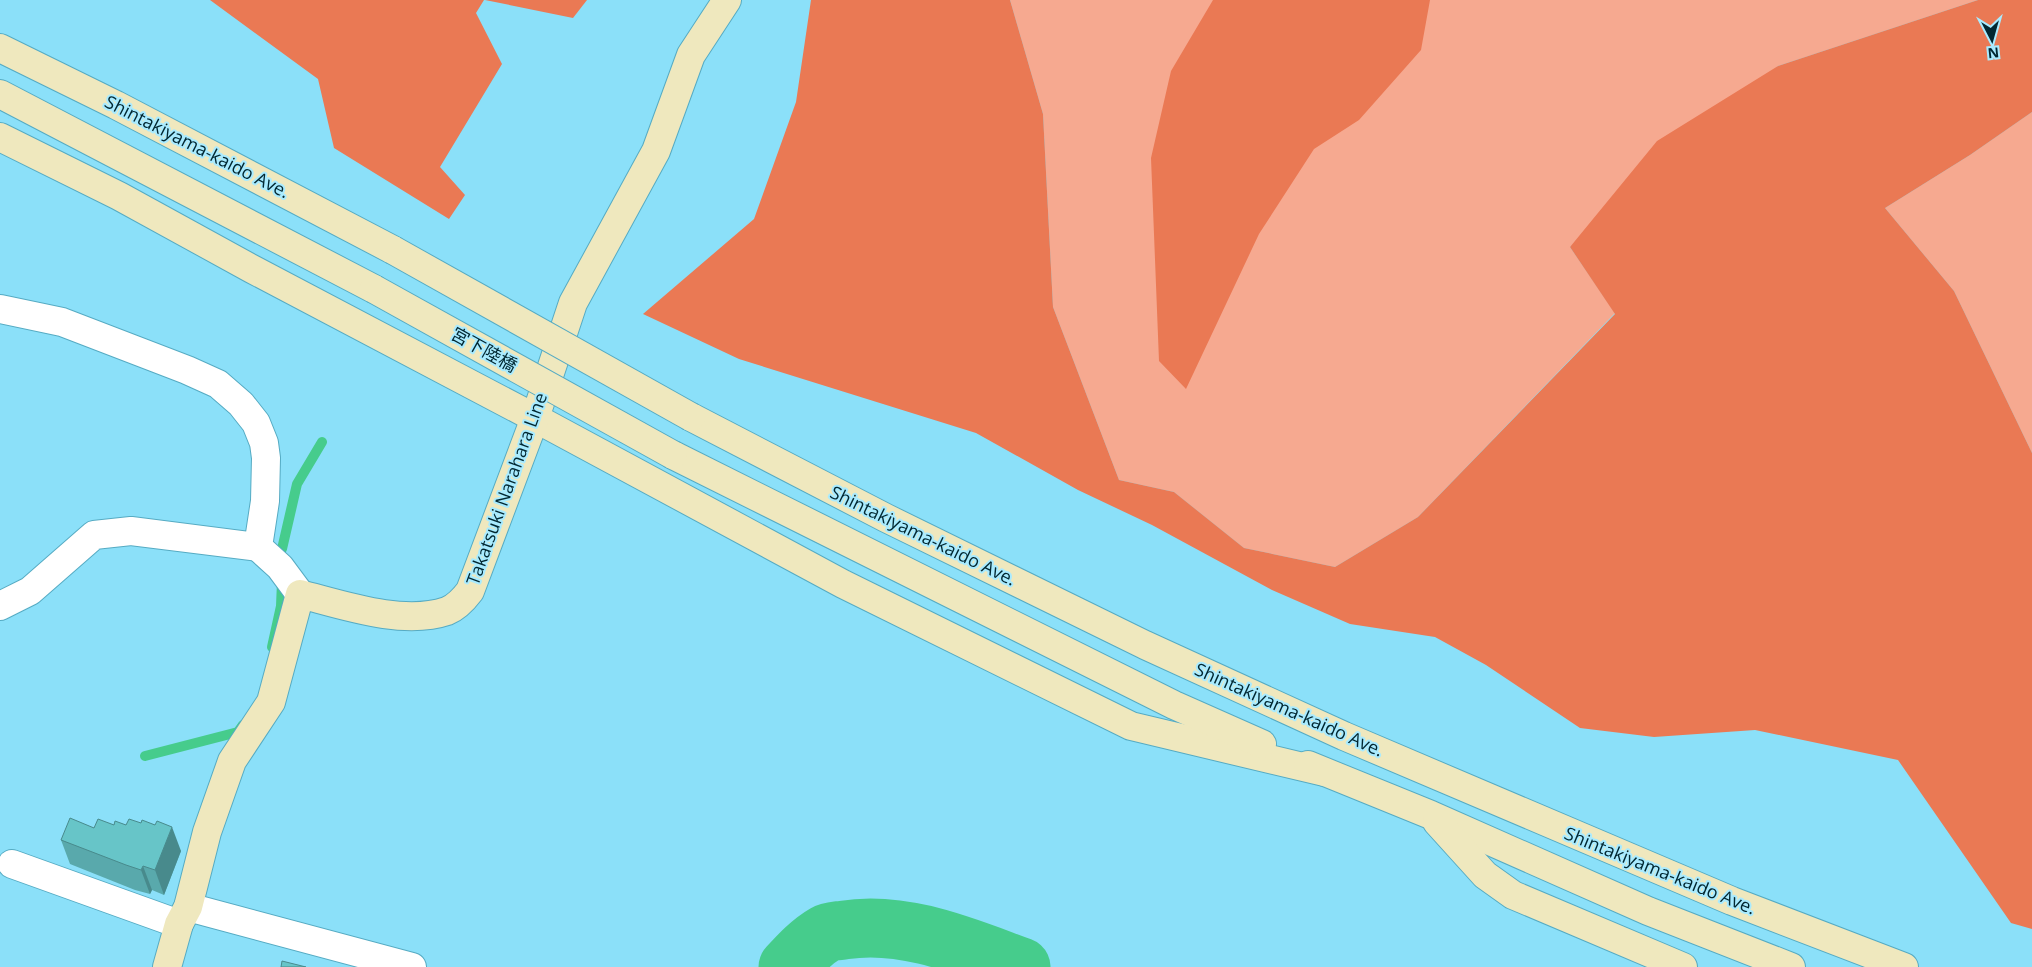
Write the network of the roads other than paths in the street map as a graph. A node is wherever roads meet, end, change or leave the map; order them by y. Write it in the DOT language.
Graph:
graph roads {
  1 [pos="727,0"];
  2 [pos="0,48"];
  3 [pos="0,94"];
  4 [pos="0,136"];
  5 [pos="0,309"];
  6 [pos="535,418"];
  7 [pos="258,547"];
  8 [pos="300,594"];
  9 [pos="0,606"];
  10 [pos="1324,772"];
  11 [pos="1432,815"];
  12 [pos="12,864"];
  13 [pos="184,915"];
  14 [pos="1894,964"];
  15 [pos="168,967"];
  16 [pos="412,967"];
  17 [pos="1683,967"];
  18 [pos="1791,967"];
  19 [pos="1924,967"];
  1 -- 6 [label="main road, Takatsuki Narahara Line"];
  2 -- 14 [label="main road, Shintakiyama-kaido Ave., bridge"];
  3 -- 10 [label="main road, 宮下陸橋, bridge"];
  4 -- 6 [label="main road"];
  5 -- 7 [label="street"];
  6 -- 8 [label="main road, Takatsuki Narahara Line"];
  6 -- 10 [label="main road"];
  7 -- 8 [label="street"];
  7 -- 9 [label="street"];
  8 -- 13 [label="main road"];
  10 -- 11 [label="main road"];
  11 -- 17 [label="main road"];
  11 -- 18 [label="main road"];
  12 -- 13 [label="street"];
  13 -- 15 [label="main road"];
  13 -- 16 [label="street"];
  14 -- 19 [label="main road, Shintakiyama-kaido Ave."];
}
